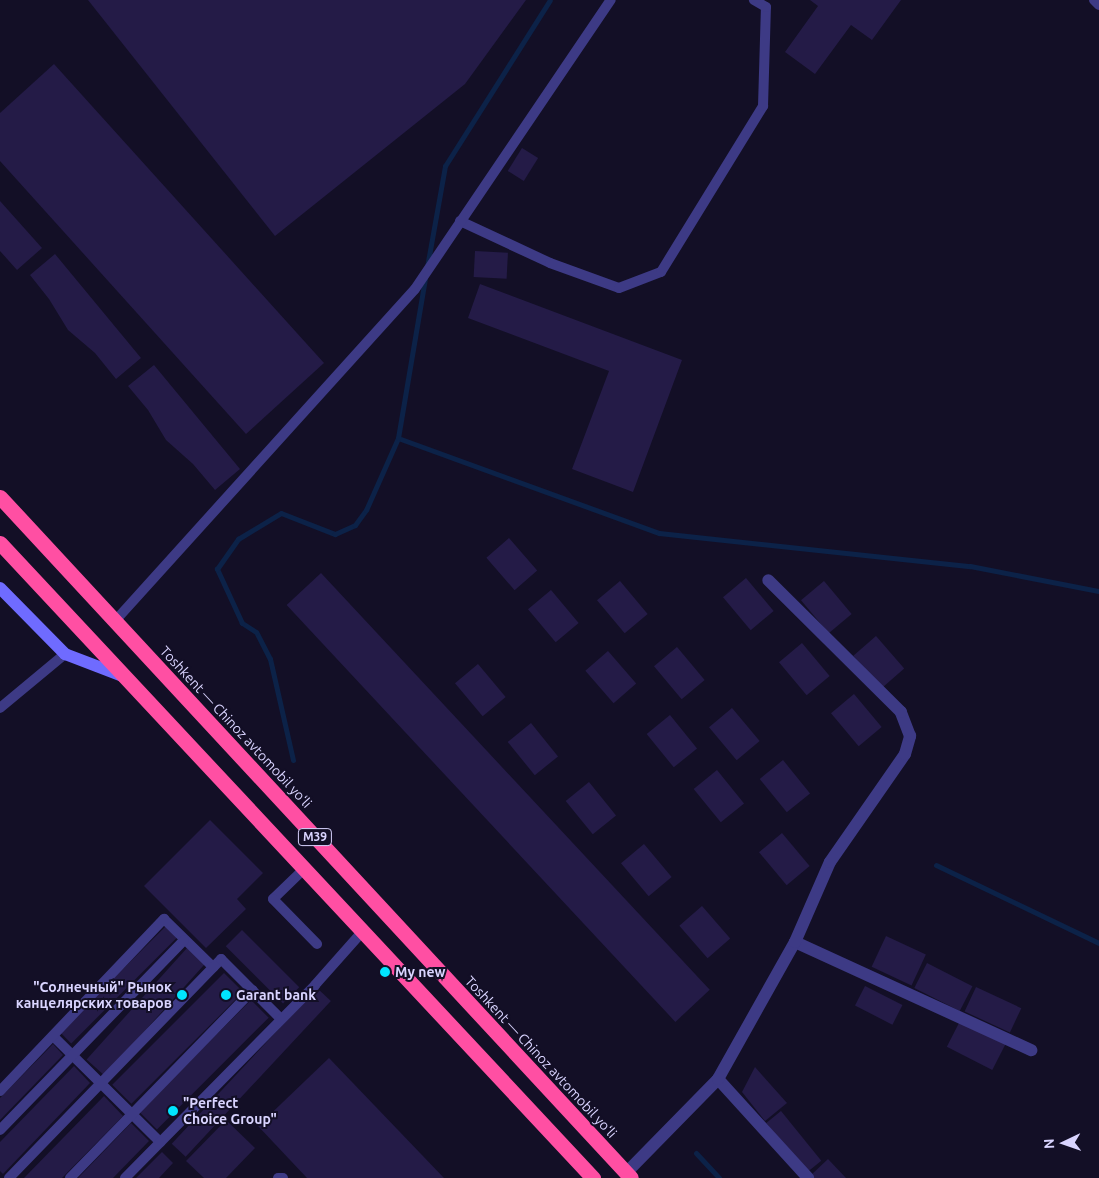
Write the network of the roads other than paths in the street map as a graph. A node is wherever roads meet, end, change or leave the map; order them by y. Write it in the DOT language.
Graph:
graph roads {
  1 [pos="611,0"];
  2 [pos="754,0"];
  3 [pos="1094,0"];
  4 [pos="1099,5"];
  5 [pos="460,221"];
  6 [pos="0,497"];
  7 [pos="0,543"];
  8 [pos="768,580"];
  9 [pos="0,588"];
  10 [pos="115,621"];
  11 [pos="65,654"];
  12 [pos="125,676"];
  13 [pos="0,708"];
  14 [pos="304,869"];
  15 [pos="363,931"];
  16 [pos="184,940"];
  17 [pos="794,942"];
  18 [pos="317,944"];
  19 [pos="213,967"];
  20 [pos="252,990"];
  21 [pos="281,1019"];
  22 [pos="53,1036"];
  23 [pos="1031,1050"];
  24 [pos="72,1055"];
  25 [pos="718,1079"];
  26 [pos="101,1084"];
  27 [pos="0,1092"];
  28 [pos="132,1114"];
  29 [pos="0,1130"];
  30 [pos="160,1142"];
  31 [pos="628,1175"];
  32 [pos="9,1178"];
  33 [pos="70,1178"];
  34 [pos="125,1178"];
  35 [pos="278,1178"];
  36 [pos="282,1178"];
  37 [pos="593,1178"];
  38 [pos="808,1178"];
  1 -- 5 [label="lane"];
  2 -- 5 [label="lane"];
  3 -- 4 [label="lane"];
  5 -- 10 [label="lane"];
  6 -- 10 [label="highway, Toshkent — Chinoz avtomobil yoʻli / M39"];
  7 -- 12 [label="highway, M39"];
  8 -- 17 [label="street"];
  9 -- 11 [label="street, M39"];
  10 -- 31 [label="highway, Toshkent — Chinoz avtomobil yoʻli / M39"];
  11 -- 12 [label="street, M39"];
  11 -- 13 [label="lane"];
  12 -- 14 [label="highway, M39"];
  14 -- 15 [label="highway, M39"];
  14 -- 18 [label="lane"];
  15 -- 21 [label="lane"];
  15 -- 37 [label="highway, M39"];
  16 -- 19 [label="lane"];
  16 -- 22 [label="lane"];
  16 -- 24 [label="lane"];
  17 -- 23 [label="street"];
  17 -- 25 [label="street"];
  19 -- 20 [label="lane"];
  19 -- 26 [label="lane"];
  20 -- 21 [label="lane"];
  20 -- 28 [label="lane"];
  21 -- 30 [label="lane"];
  22 -- 24 [label="lane"];
  22 -- 27 [label="lane"];
  24 -- 26 [label="lane"];
  24 -- 29 [label="lane"];
  25 -- 31 [label="street"];
  25 -- 38 [label="street"];
  26 -- 28 [label="lane"];
  26 -- 32 [label="lane"];
  28 -- 30 [label="lane"];
  28 -- 33 [label="lane"];
  30 -- 34 [label="lane"];
  35 -- 36 [label="lane"];
}
